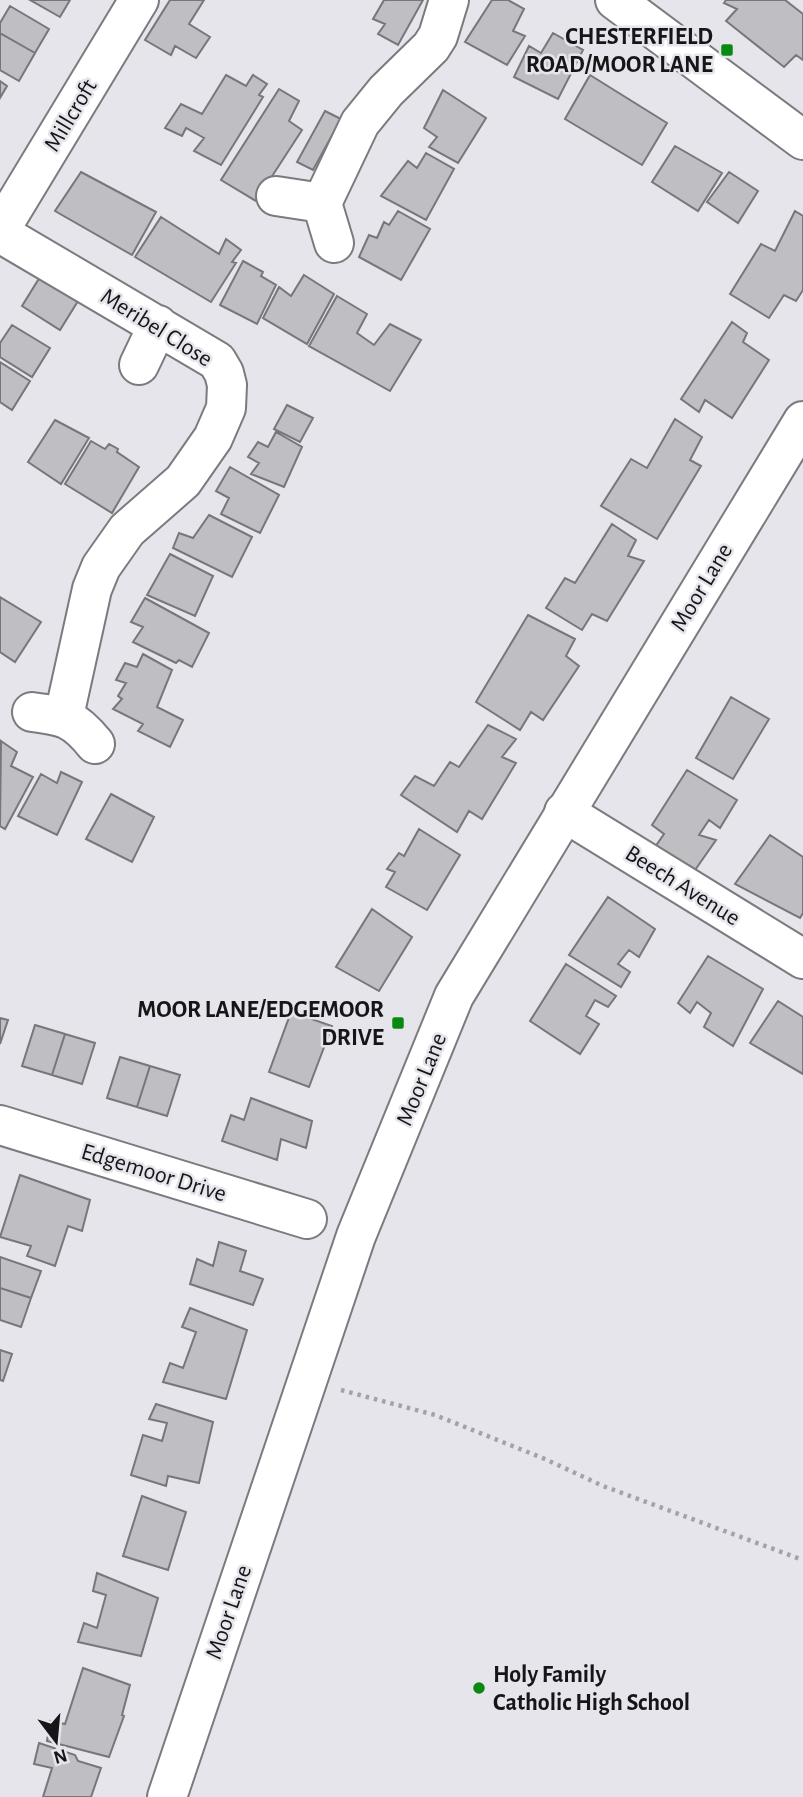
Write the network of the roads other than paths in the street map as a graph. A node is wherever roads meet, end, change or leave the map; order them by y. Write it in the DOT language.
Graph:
graph roads {
  1 [pos="139,0"];
  2 [pos="449,0"];
  3 [pos="615,0"];
  4 [pos="803,140"];
  5 [pos="276,196"];
  6 [pos="322,202"];
  7 [pos="0,232"];
  8 [pos="334,243"];
  9 [pos="158,325"];
  10 [pos="139,365"];
  11 [pos="797,444"];
  12 [pos="95,744"];
  13 [pos="564,812"];
  14 [pos="803,959"];
  15 [pos="0,1125"];
  16 [pos="307,1219"];
  17 [pos="167,1797"];
  1 -- 7 [label="main road, Millcroft"];
  2 -- 6 [label="main road"];
  3 -- 4 [label="main road"];
  5 -- 6 [label="main road"];
  6 -- 8 [label="main road"];
  7 -- 9 [label="main road, Meribel Close"];
  9 -- 10 [label="main road"];
  9 -- 12 [label="main road, Meribel Close"];
  11 -- 13 [label="main road, Moor Lane"];
  13 -- 14 [label="main road, Beech Avenue"];
  13 -- 17 [label="main road, Moor Lane"];
  15 -- 16 [label="main road, Edgemoor Drive"];
}
